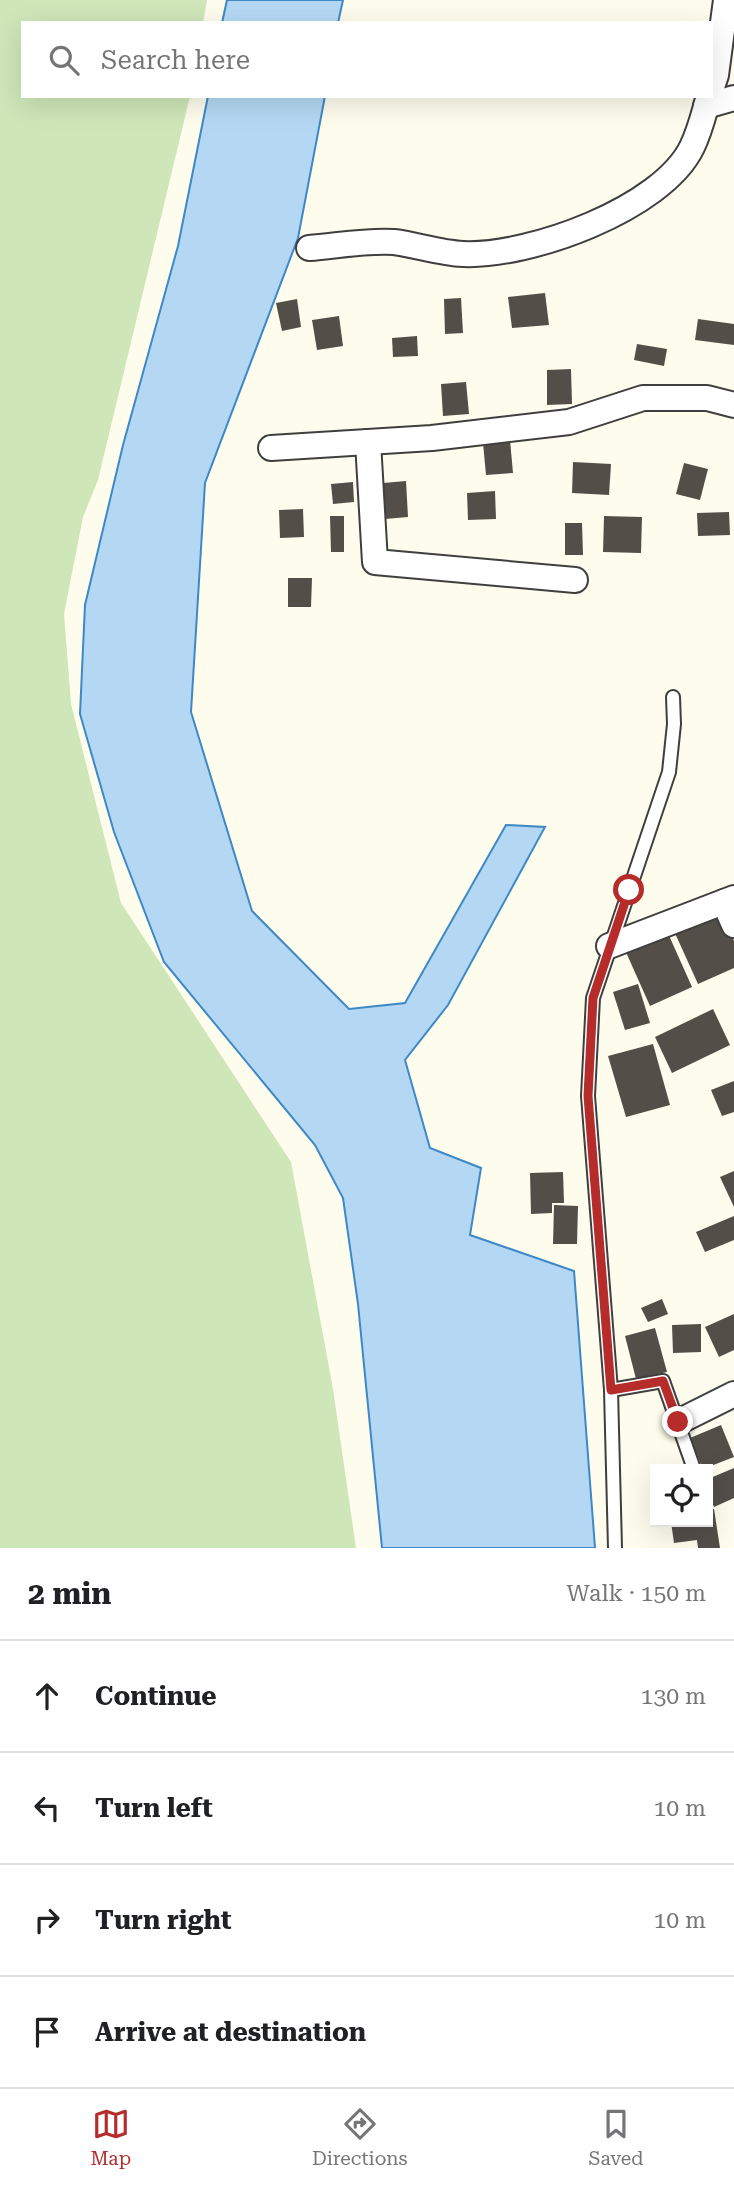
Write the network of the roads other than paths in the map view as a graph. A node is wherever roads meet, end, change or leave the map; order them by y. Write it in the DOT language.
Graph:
graph roads {
  1 [pos="726,0"];
  2 [pos="713,85"];
  3 [pos="709,98"];
  4 [pos="734,98"];
  5 [pos="309,248"];
  6 [pos="734,405"];
  7 [pos="368,442"];
  8 [pos="271,448"];
  9 [pos="575,580"];
  10 [pos="673,697"];
  11 [pos="729,900"];
  12 [pos="734,925"];
  13 [pos="609,946"];
  14 [pos="611,1390"];
  15 [pos="734,1394"];
  16 [pos="678,1422"];
  17 [pos="692,1464"];
  18 [pos="615,1548"];
  1 -- 2 [label="street"];
  3 -- 4 [label="street"];
  3 -- 5 [label="street"];
  6 -- 7 [label="street"];
  7 -- 8 [label="street"];
  7 -- 9 [label="street"];
  10 -- 13 [label="lane"];
  11 -- 12 [label="street"];
  11 -- 13 [label="street"];
  13 -- 14 [label="lane"];
  14 -- 16 [label="lane"];
  14 -- 18 [label="lane"];
  15 -- 16 [label="street"];
  16 -- 17 [label="lane"];
}
